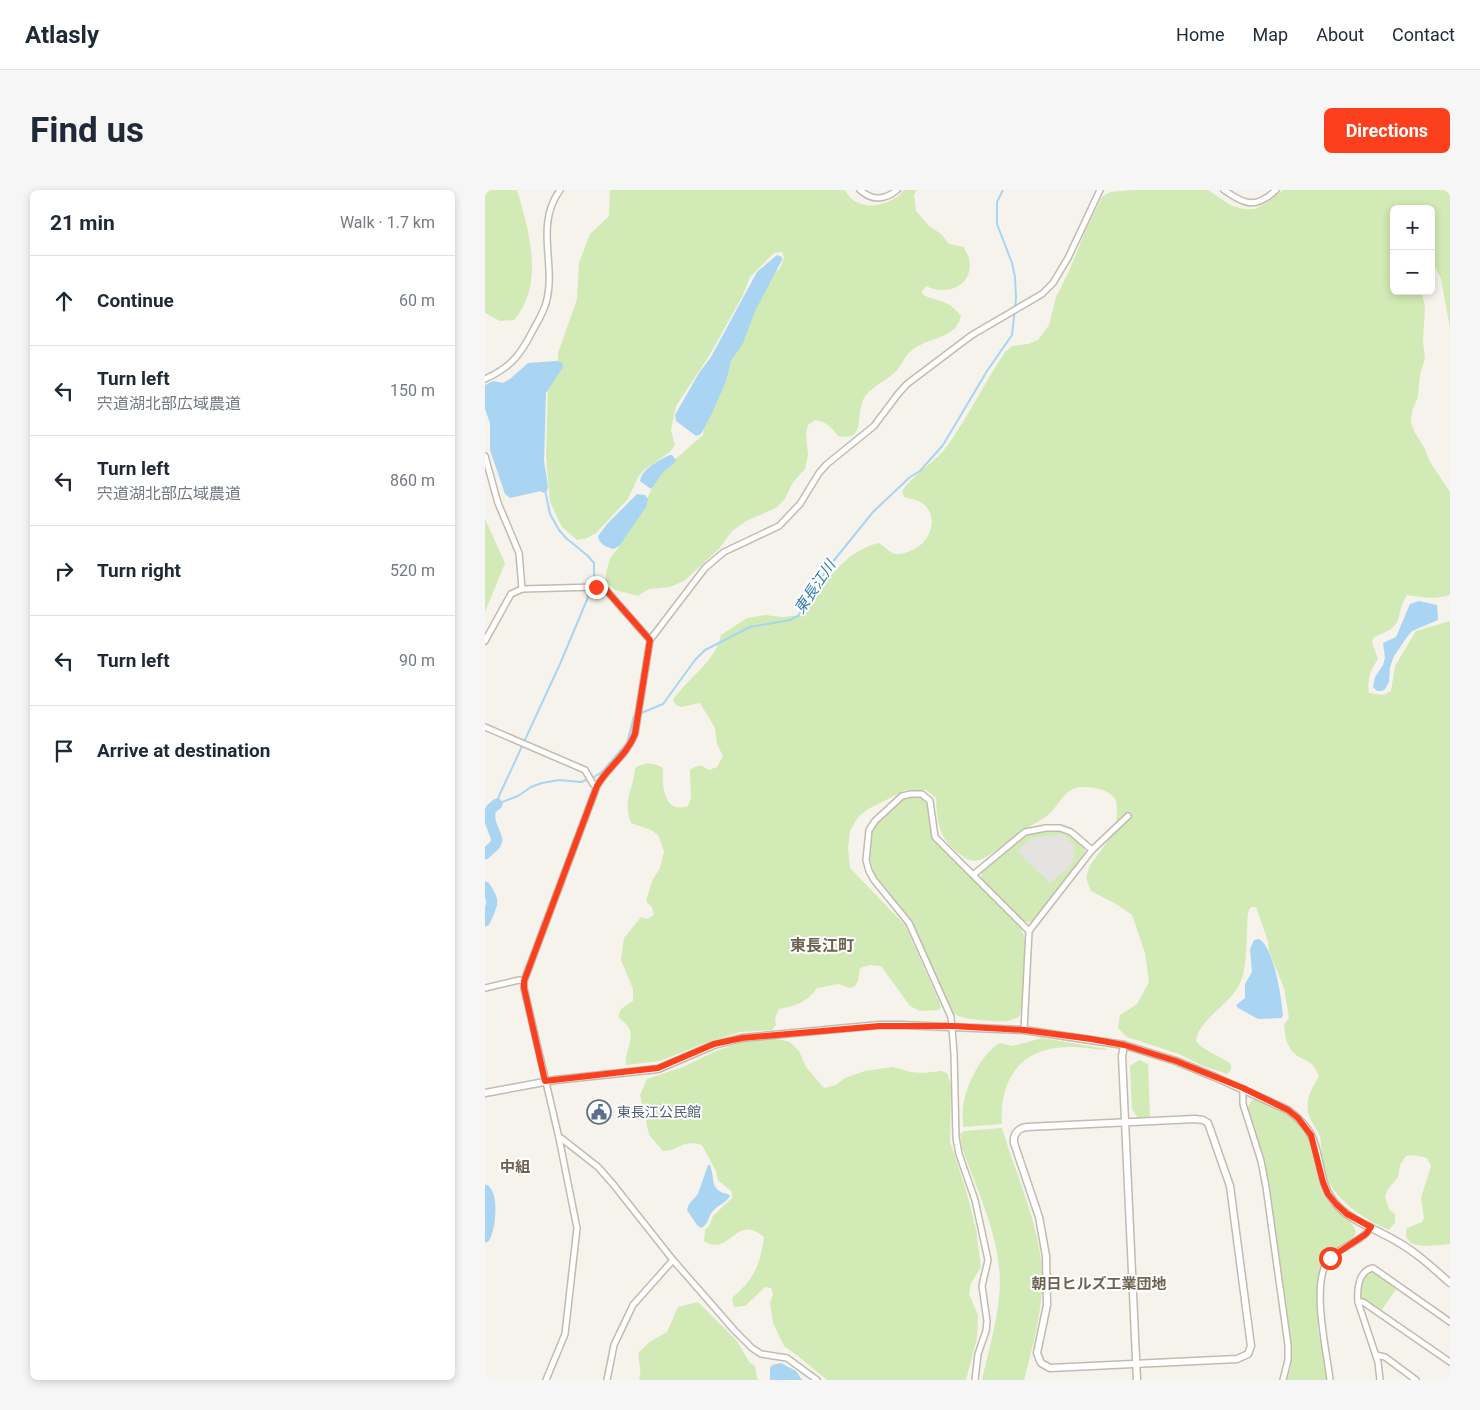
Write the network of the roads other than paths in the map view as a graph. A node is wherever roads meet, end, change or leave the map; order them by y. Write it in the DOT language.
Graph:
graph roads {
  1 [pos="560,190"];
  2 [pos="860,190"];
  3 [pos="897,190"];
  4 [pos="1100,190"];
  5 [pos="1224,190"];
  6 [pos="1276,190"];
  7 [pos="485,378"];
  8 [pos="485,456"];
  9 [pos="522,589"];
  10 [pos="650,640"];
  11 [pos="485,641"];
  12 [pos="485,727"];
  13 [pos="597,786"];
  14 [pos="1128,816"];
  15 [pos="1092,850"];
  16 [pos="973,874"];
  17 [pos="1029,931"];
  18 [pos="524,981"];
  19 [pos="485,988"];
  20 [pos="952,1026"];
  21 [pos="1024,1030"];
  22 [pos="1124,1045"];
  23 [pos="545,1081"];
  24 [pos="1243,1088"];
  25 [pos="485,1092"];
  26 [pos="1125,1122"];
  27 [pos="559,1138"];
  28 [pos="1371,1227"];
  29 [pos="673,1260"];
  30 [pos="1450,1283"];
  31 [pos="1358,1302"];
  32 [pos="1450,1322"];
  33 [pos="1375,1355"];
  34 [pos="1450,1362"];
  35 [pos="1137,1364"];
  36 [pos="546,1380"];
  37 [pos="607,1380"];
  38 [pos="817,1380"];
  39 [pos="975,1380"];
  40 [pos="1137,1380"];
  41 [pos="1283,1380"];
  42 [pos="1330,1380"];
  43 [pos="1380,1380"];
  44 [pos="1416,1380"];
  1 -- 7 [label="street"];
  2 -- 3 [label="street"];
  4 -- 10 [label="street"];
  5 -- 6 [label="street"];
  8 -- 9 [label="street"];
  9 -- 10 [label="street"];
  9 -- 11 [label="street"];
  10 -- 13 [label="street"];
  12 -- 13 [label="street"];
  13 -- 18 [label="street"];
  14 -- 15 [label="street"];
  15 -- 16 [label="street"];
  15 -- 17 [label="street"];
  16 -- 17 [label="street"];
  16 -- 20 [label="street"];
  17 -- 21 [label="street"];
  18 -- 19 [label="street"];
  18 -- 23 [label="street"];
  20 -- 21 [label="street"];
  20 -- 23 [label="street"];
  20 -- 39 [label="street"];
  21 -- 22 [label="street"];
  22 -- 24 [label="street"];
  22 -- 26 [label="street"];
  23 -- 25 [label="street"];
  23 -- 27 [label="street"];
  24 -- 28 [label="street"];
  24 -- 41 [label="street"];
  26 -- 35 [label="street"];
  26 -- 35 [label="street"];
  26 -- 35 [label="street"];
  27 -- 29 [label="street"];
  27 -- 36 [label="street"];
  28 -- 30 [label="street"];
  28 -- 42 [label="street"];
  29 -- 37 [label="street"];
  29 -- 38 [label="street"];
  31 -- 32 [label="street"];
  31 -- 33 [label="street"];
  31 -- 34 [label="street"];
  33 -- 43 [label="street"];
  33 -- 44 [label="street"];
  35 -- 40 [label="street"];
}
